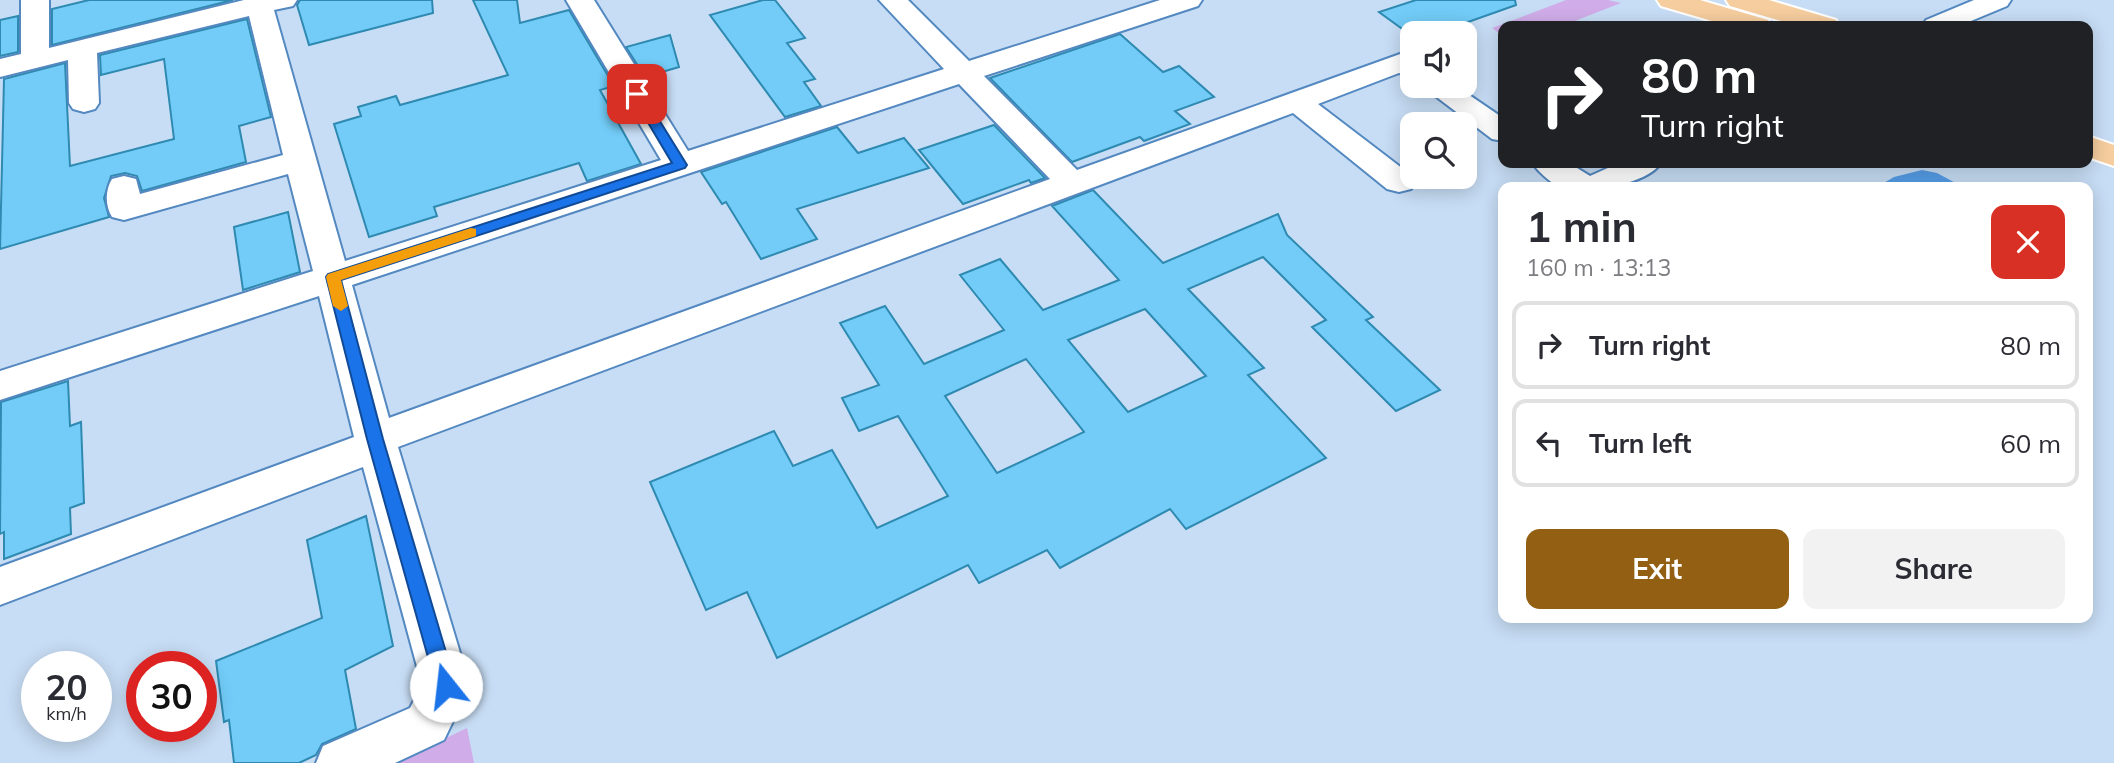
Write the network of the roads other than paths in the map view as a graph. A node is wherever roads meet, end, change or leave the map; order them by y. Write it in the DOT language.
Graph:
graph roads {
  1 [pos="35,0"];
  2 [pos="580,0"];
  3 [pos="893,0"];
  4 [pos="1188,0"];
  5 [pos="1671,0"];
  6 [pos="1740,0"];
  7 [pos="1997,0"];
  8 [pos="267,2"];
  9 [pos="1741,21"];
  10 [pos="1809,21"];
  11 [pos="1948,21"];
  12 [pos="82,49"];
  13 [pos="35,60"];
  14 [pos="1400,63"];
  15 [pos="0,68"];
  16 [pos="964,73"];
  17 [pos="1454,98"];
  18 [pos="1296,101"];
  19 [pos="84,103"];
  20 [pos="2093,123"];
  21 [pos="1498,129"];
  22 [pos="2114,131"];
  23 [pos="2093,148"];
  24 [pos="2114,156"];
  25 [pos="302,160"];
  26 [pos="680,165"];
  27 [pos="1555,168"];
  28 [pos="1634,168"];
  29 [pos="1399,182"];
  30 [pos="1576,182"];
  31 [pos="1605,182"];
  32 [pos="1072,183"];
  33 [pos="124,186"];
  34 [pos="333,277"];
  35 [pos="0,386"];
  36 [pos="376,442"];
  37 [pos="0,586"];
  38 [pos="341,763"];
  1 -- 13 [label="street"];
  2 -- 26 [label="street"];
  3 -- 16 [label="street"];
  4 -- 16 [label="street"];
  5 -- 9 [label="highway"];
  6 -- 10 [label="highway"];
  7 -- 11 [label="street"];
  8 -- 12 [label="street"];
  8 -- 25 [label="street"];
  12 -- 13 [label="street"];
  12 -- 19 [label="street"];
  13 -- 15 [label="street"];
  14 -- 18 [label="street"];
  16 -- 26 [label="street"];
  16 -- 32 [label="street"];
  17 -- 21 [label="street"];
  18 -- 29 [label="street"];
  18 -- 32 [label="street"];
  20 -- 22 [label="highway"];
  23 -- 24 [label="highway"];
  25 -- 33 [label="street"];
  25 -- 34 [label="street"];
  26 -- 34 [label="street"];
  27 -- 30 [label="street"];
  28 -- 31 [label="street"];
  32 -- 36 [label="street"];
  34 -- 35 [label="street"];
  34 -- 36 [label="street"];
  36 -- 37 [label="street"];
  36 -- 38 [label="street"];
}
